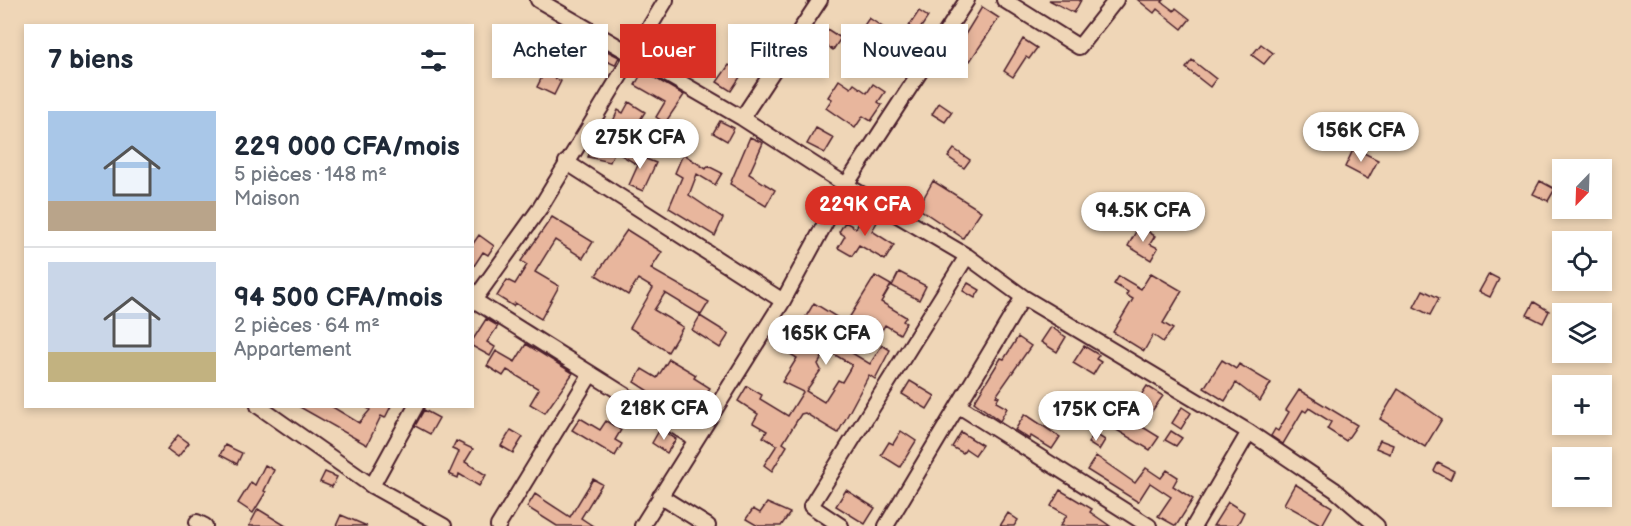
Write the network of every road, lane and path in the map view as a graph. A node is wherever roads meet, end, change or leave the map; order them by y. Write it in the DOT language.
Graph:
graph roads {
  1 [pos="538,0"];
  2 [pos="666,0"];
  3 [pos="820,0"];
  4 [pos="967,0"];
  5 [pos="1004,0"];
  6 [pos="1116,0"];
  7 [pos="651,24"];
  8 [pos="620,48"];
  9 [pos="620,73"];
  10 [pos="672,78"];
  11 [pos="742,118"];
  12 [pos="566,162"];
  13 [pos="846,185"];
  14 [pos="967,256"];
  15 [pos="1023,297"];
  16 [pos="474,299"];
  17 [pos="474,301"];
  18 [pos="783,301"];
  19 [pos="590,375"];
  20 [pos="959,405"];
  21 [pos="261,408"];
  22 [pos="415,408"];
  23 [pos="1249,432"];
  24 [pos="695,439"];
  25 [pos="372,486"];
  26 [pos="660,496"];
  27 [pos="444,526"];
  28 [pos="498,526"];
  29 [pos="642,526"];
  30 [pos="708,526"];
  31 [pos="841,526"];
  32 [pos="886,526"];
  33 [pos="1149,526"];
  34 [pos="1194,526"];
  35 [pos="1377,526"];
  1 -- 8 [label="street"];
  2 -- 7 [label="street"];
  3 -- 11 [label="street"];
  4 -- 13 [label="street"];
  5 -- 6 [label="street"];
  9 -- 12 [label="street"];
  10 -- 11 [label="street"];
  11 -- 13 [label="street"];
  12 -- 16 [label="street"];
  12 -- 18 [label="street"];
  13 -- 14 [label="street"];
  13 -- 18 [label="street"];
  14 -- 15 [label="street"];
  14 -- 31 [label="street"];
  15 -- 20 [label="street"];
  15 -- 23 [label="street"];
  17 -- 19 [label="street"];
  18 -- 24 [label="street"];
  19 -- 24 [label="street"];
  19 -- 28 [label="street"];
  20 -- 32 [label="street"];
  20 -- 33 [label="street"];
  21 -- 25 [label="street"];
  22 -- 25 [label="street"];
  23 -- 34 [label="street"];
  23 -- 35 [label="street"];
  24 -- 26 [label="street"];
  25 -- 27 [label="street"];
  26 -- 29 [label="street"];
  26 -- 30 [label="street"];
}
